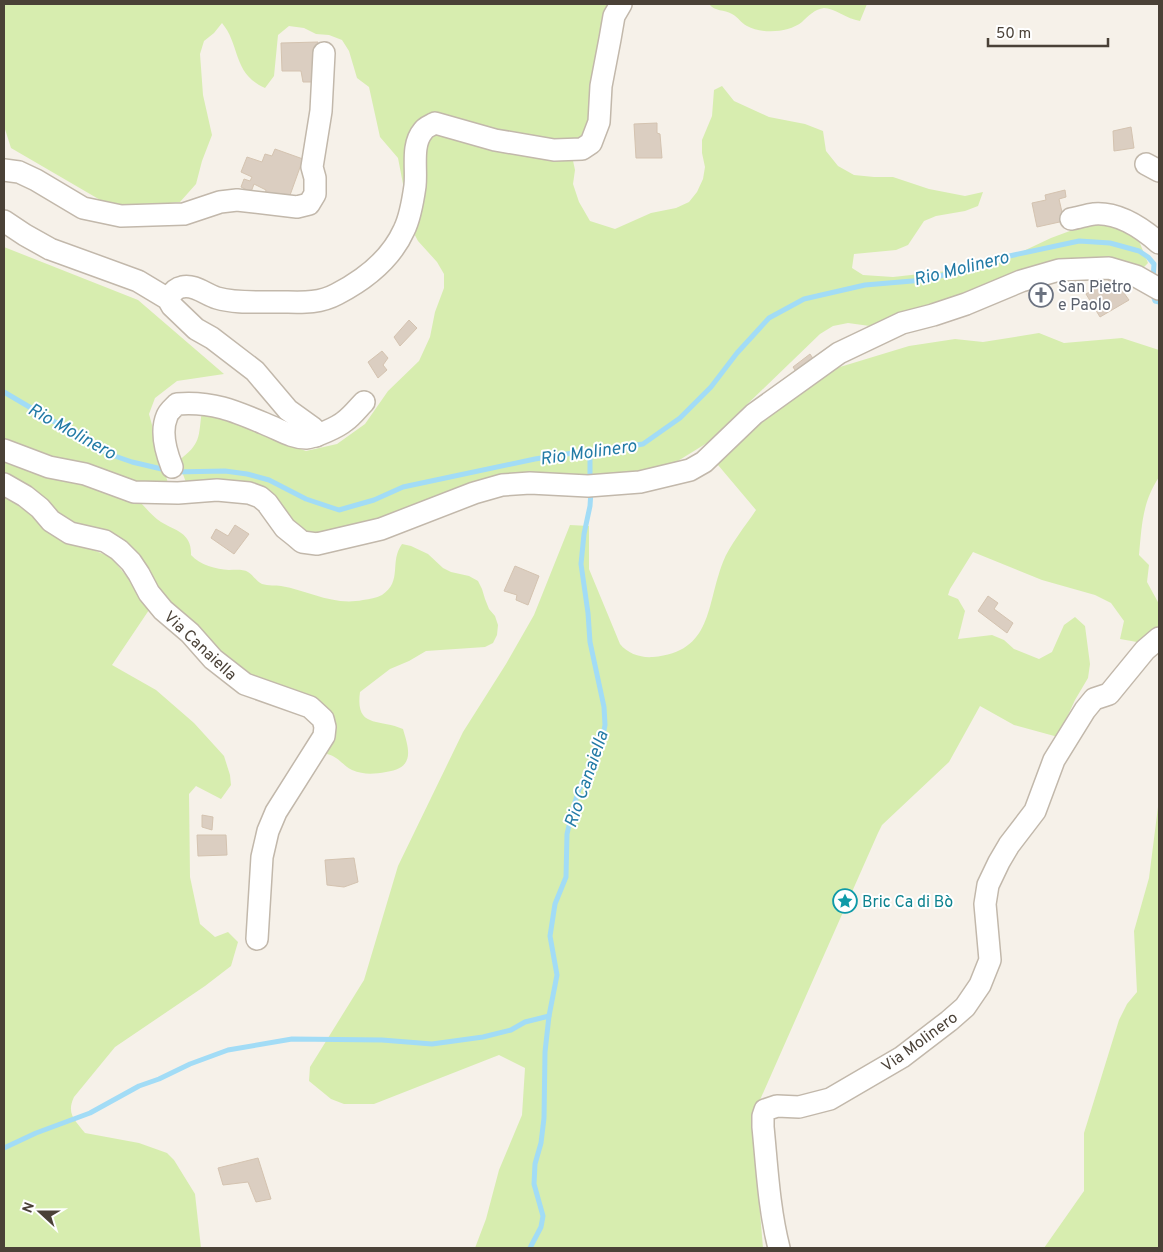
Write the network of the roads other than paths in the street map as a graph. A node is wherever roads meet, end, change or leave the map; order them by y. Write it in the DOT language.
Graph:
graph roads {
  1 [pos="621,4"];
  2 [pos="324,53"];
  3 [pos="4,170"];
  4 [pos="1071,219"];
  5 [pos="4,221"];
  6 [pos="1159,244"];
  7 [pos="1155,283"];
  8 [pos="168,299"];
  9 [pos="364,402"];
  10 [pos="316,436"];
  11 [pos="4,450"];
  12 [pos="172,467"];
  13 [pos="4,484"];
  14 [pos="1159,638"];
  15 [pos="257,939"];
  16 [pos="779,1248"];
  1 -- 8 [label="street"];
  2 -- 3 [label="street"];
  4 -- 6 [label="street"];
  5 -- 8 [label="street"];
  7 -- 11 [label="street"];
  8 -- 10 [label="street"];
  9 -- 10 [label="street"];
  10 -- 12 [label="street"];
  13 -- 15 [label="street, Via Canaiella"];
  14 -- 16 [label="street, Via Molinero"];
}
